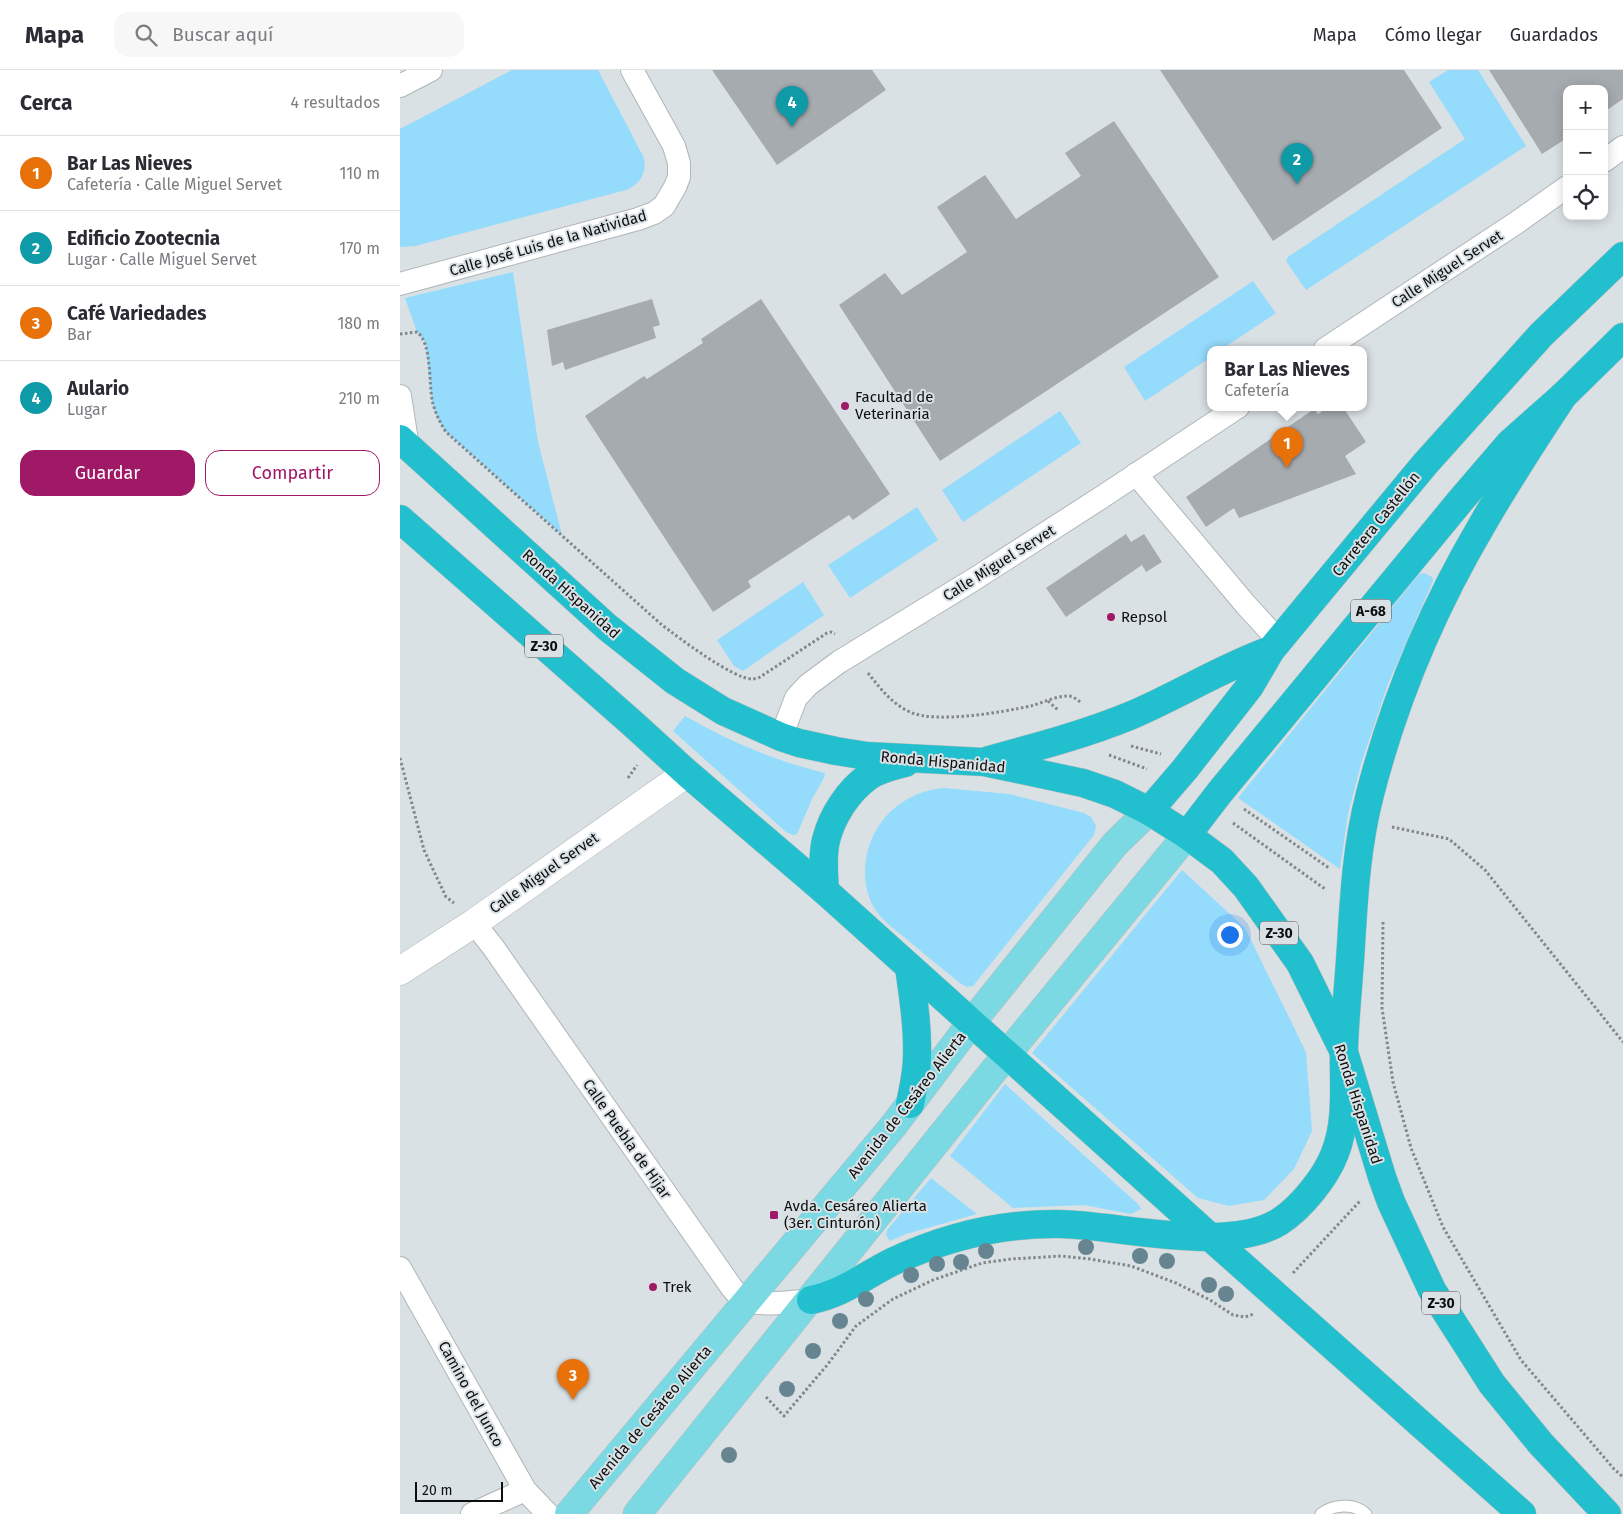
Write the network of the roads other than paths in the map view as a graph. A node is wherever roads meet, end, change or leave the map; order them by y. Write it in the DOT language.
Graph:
graph roads {
  1 [pos="431,70"];
  2 [pos="632,70"];
  3 [pos="400,86"];
  4 [pos="1623,147"];
  5 [pos="1608,157"];
  6 [pos="1563,190"];
  7 [pos="1623,256"];
  8 [pos="400,284"];
  9 [pos="1623,337"];
  10 [pos="1330,346"];
  11 [pos="400,396"];
  12 [pos="1563,396"];
  13 [pos="1232,411"];
  14 [pos="404,443"];
  15 [pos="1136,474"];
  16 [pos="400,519"];
  17 [pos="1275,646"];
  18 [pos="781,737"];
  19 [pos="916,760"];
  20 [pos="984,762"];
  21 [pos="687,774"];
  22 [pos="1149,811"];
  23 [pos="1187,835"];
  24 [pos="825,891"];
  25 [pos="474,923"];
  26 [pos="909,966"];
  27 [pos="400,971"];
  28 [pos="972,1022"];
  29 [pos="1344,1052"];
  30 [pos="1007,1054"];
  31 [pos="910,1104"];
  32 [pos="1210,1237"];
  33 [pos="400,1268"];
  34 [pos="747,1300"];
  35 [pos="811,1300"];
  36 [pos="525,1490"];
  37 [pos="472,1514"];
  38 [pos="548,1514"];
  39 [pos="569,1514"];
  40 [pos="637,1514"];
  41 [pos="1321,1514"];
  42 [pos="1366,1514"];
  43 [pos="1522,1514"];
  44 [pos="1608,1514"];
  1 -- 3 [label="street"];
  2 -- 8 [label="street, Calle José Luis de la Natividad"];
  4 -- 5 [label="street"];
  6 -- 10 [label="street, Calle Miguel Servet"];
  7 -- 17 [label="highway, Carretera Castellón"];
  9 -- 12 [label="highway, A-68"];
  11 -- 14 [label="street"];
  12 -- 23 [label="highway, A-68"];
  12 -- 29 [label="highway"];
  13 -- 15 [label="street, Calle Miguel Servet"];
  14 -- 18 [label="highway, Ronda Hispanidad / Z-30"];
  15 -- 17 [label="street"];
  15 -- 18 [label="street, Calle Miguel Servet"];
  16 -- 21 [label="highway, Z-30"];
  17 -- 20 [label="highway"];
  17 -- 22 [label="highway, Carretera Castellón"];
  18 -- 19 [label="highway, Ronda Hispanidad / Z-30"];
  19 -- 20 [label="highway, Ronda Hispanidad / Z-30"];
  19 -- 24 [label="highway"];
  20 -- 22 [label="highway, Ronda Hispanidad / Z-30"];
  21 -- 24 [label="highway, Z-30"];
  21 -- 25 [label="main road, Calle Miguel Servet"];
  22 -- 23 [label="highway, Ronda Hispanidad / Z-30"];
  22 -- 28 [label="main road, Avenida de Cesáreo Alierta"];
  23 -- 29 [label="highway, Ronda Hispanidad / Z-30"];
  23 -- 30 [label="main road"];
  24 -- 26 [label="highway, Z-30"];
  25 -- 27 [label="main road, Calle Miguel Servet"];
  25 -- 34 [label="street, Calle Puebla de Híjar"];
  26 -- 28 [label="highway, Z-30"];
  26 -- 31 [label="highway"];
  28 -- 30 [label="highway, Z-30"];
  28 -- 31 [label="main road, Avenida de Cesáreo Alierta"];
  29 -- 32 [label="highway"];
  29 -- 44 [label="highway, Ronda Hispanidad / Z-30"];
  30 -- 32 [label="highway, Z-30"];
  30 -- 35 [label="main road"];
  31 -- 34 [label="main road, Avenida de Cesáreo Alierta"];
  32 -- 35 [label="highway"];
  32 -- 43 [label="highway, Z-30"];
  33 -- 36 [label="street, Camino del Junco"];
  34 -- 35 [label="street"];
  34 -- 39 [label="main road, Avenida de Cesáreo Alierta"];
  35 -- 40 [label="main road"];
  36 -- 37 [label="street"];
  36 -- 38 [label="street, Camino del Junco"];
  41 -- 42 [label="lane"];
}
